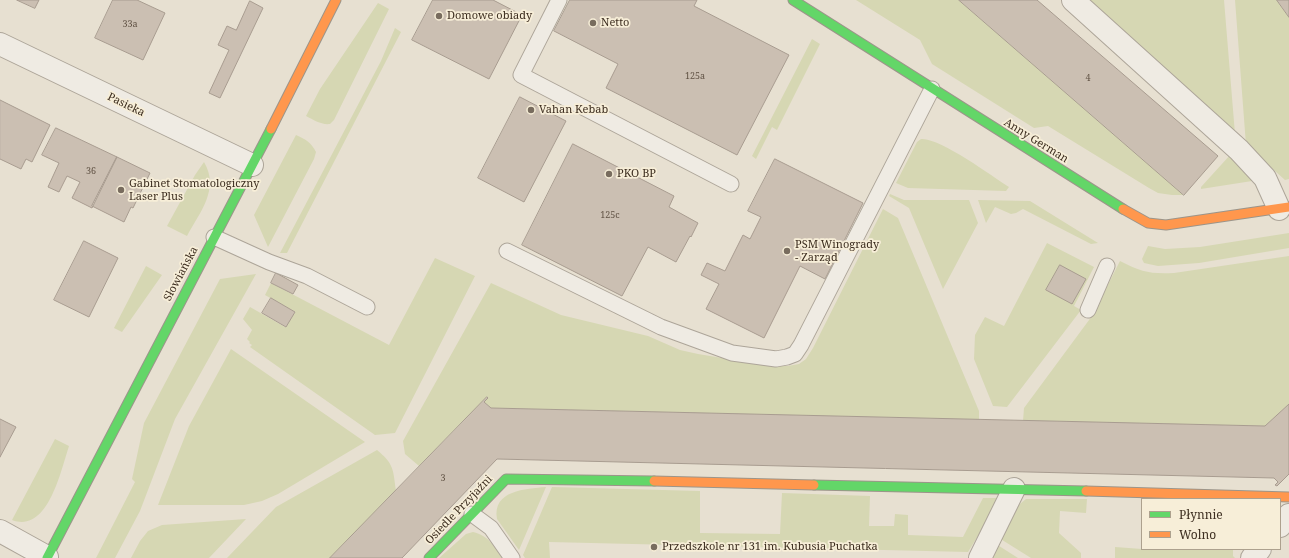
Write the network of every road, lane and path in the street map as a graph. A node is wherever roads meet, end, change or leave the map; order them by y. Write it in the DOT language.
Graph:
graph roads {
  1 [pos="336,0"];
  2 [pos="559,0"];
  3 [pos="793,0"];
  4 [pos="1073,0"];
  5 [pos="0,44"];
  6 [pos="932,89"];
  7 [pos="252,165"];
  8 [pos="731,184"];
  9 [pos="1284,208"];
  10 [pos="214,238"];
  11 [pos="507,251"];
  12 [pos="1107,266"];
  13 [pos="367,307"];
  14 [pos="1088,310"];
  15 [pos="1014,489"];
  16 [pos="1289,497"];
  17 [pos="472,514"];
  18 [pos="1289,515"];
  19 [pos="1281,525"];
  20 [pos="0,531"];
  21 [pos="1259,550"];
  22 [pos="47,558"];
  23 [pos="429,558"];
  24 [pos="512,558"];
  25 [pos="980,558"];
  26 [pos="1252,558"];
  1 -- 7 [label="street, Słowiańska"];
  2 -- 8 [label="lane"];
  3 -- 6 [label="street, Anny German"];
  4 -- 9 [label="street"];
  5 -- 7 [label="street, Pasieka"];
  6 -- 9 [label="street, Anny German"];
  6 -- 11 [label="lane"];
  7 -- 10 [label="street, Słowiańska"];
  10 -- 13 [label="lane"];
  10 -- 22 [label="street, Słowiańska"];
  12 -- 14 [label="lane"];
  15 -- 16 [label="street"];
  15 -- 17 [label="street, Osiedle Przyjaźni"];
  15 -- 25 [label="street"];
  17 -- 23 [label="street, Osiedle Przyjaźni"];
  17 -- 24 [label="lane"];
  18 -- 19 [label="street"];
  20 -- 22 [label="street"];
  21 -- 26 [label="street"];
}
